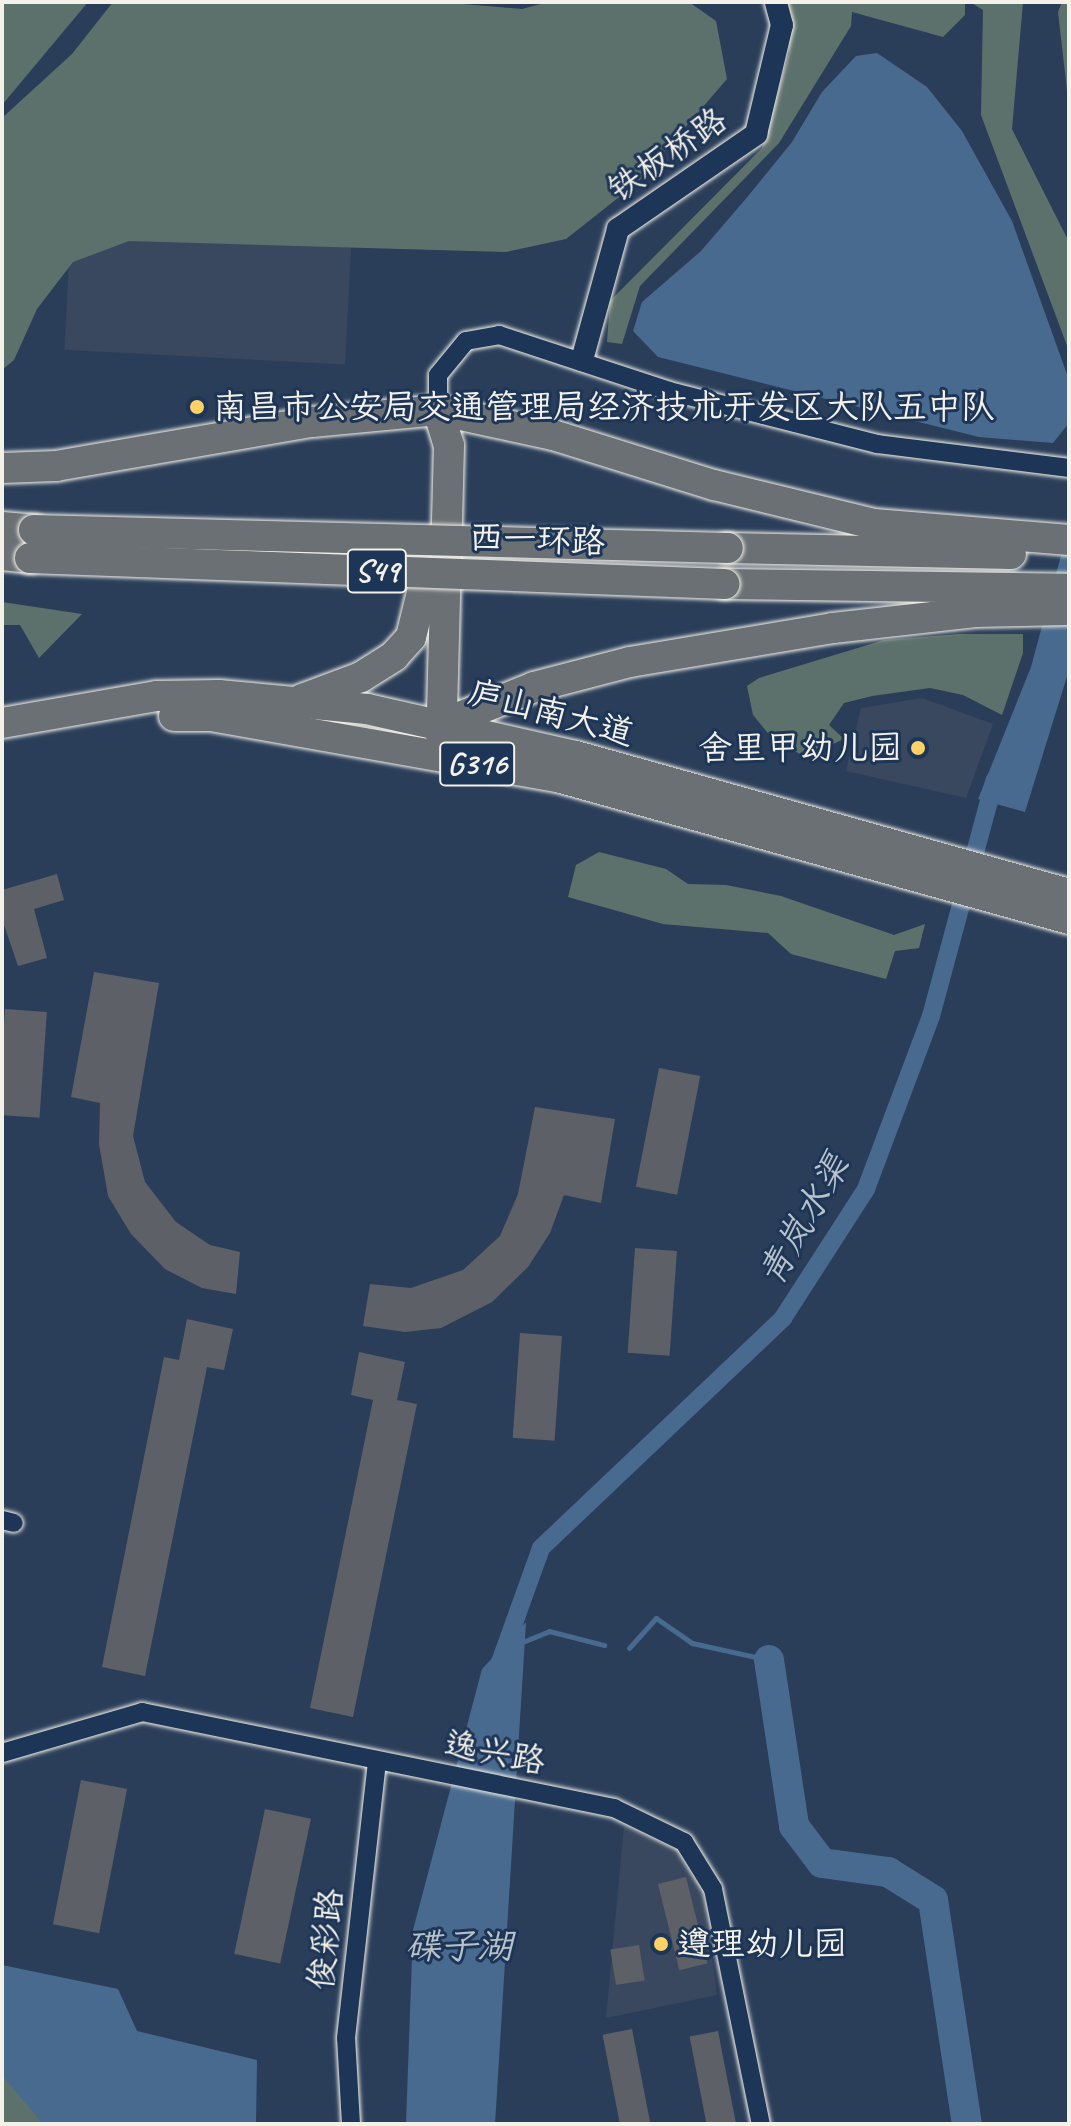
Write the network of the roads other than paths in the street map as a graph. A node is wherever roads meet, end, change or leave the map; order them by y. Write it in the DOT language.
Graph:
graph roads {
  1 [pos="776,2"];
  2 [pos="582,360"];
  3 [pos="438,410"];
  4 [pos="2,468"];
  5 [pos="1069,468"];
  6 [pos="2,527"];
  7 [pos="1069,540"];
  8 [pos="22,548"];
  9 [pos="1069,555"];
  10 [pos="426,576"];
  11 [pos="1069,589"];
  12 [pos="1069,610"];
  13 [pos="297,701"];
  14 [pos="434,721"];
  15 [pos="2,723"];
  16 [pos="2,741"];
  17 [pos="399,749"];
  18 [pos="438,757"];
  19 [pos="940,869"];
  20 [pos="1003,888"];
  21 [pos="1069,894"];
  22 [pos="1069,919"];
  23 [pos="2,1753"];
  24 [pos="377,1761"];
  25 [pos="351,2124"];
  26 [pos="761,2124"];
  1 -- 2 [label="street, 铁板桥路"];
  2 -- 3 [label="street"];
  2 -- 5 [label="street"];
  3 -- 4 [label="highway"];
  3 -- 7 [label="highway"];
  3 -- 10 [label="highway"];
  3 -- 14 [label="highway"];
  6 -- 8 [label="highway, 西一环路 / S49"];
  8 -- 9 [label="highway, 西一环路 / S49, bridge"];
  8 -- 11 [label="highway, 西一环路 / S49, bridge"];
  10 -- 13 [label="highway"];
  10 -- 14 [label="highway"];
  12 -- 14 [label="highway"];
  13 -- 14 [label="highway, 庐山南大道 / G316"];
  13 -- 15 [label="highway, 庐山南大道 / G316"];
  14 -- 17 [label="highway"];
  14 -- 18 [label="highway"];
  14 -- 19 [label="highway, 庐山南大道 / G316"];
  16 -- 17 [label="highway, 庐山南大道 / G316"];
  17 -- 18 [label="highway, 庐山南大道 / G316"];
  18 -- 19 [label="highway, 庐山南大道 / G316"];
  19 -- 20 [label="highway, 庐山南大道 / G316"];
  20 -- 21 [label="highway, 庐山南大道 / G316"];
  20 -- 22 [label="highway, 庐山南大道 / G316"];
  23 -- 24 [label="street, 逸兴路"];
  24 -- 25 [label="street, 俊彩路"];
  24 -- 26 [label="street, 逸兴路"];
}
